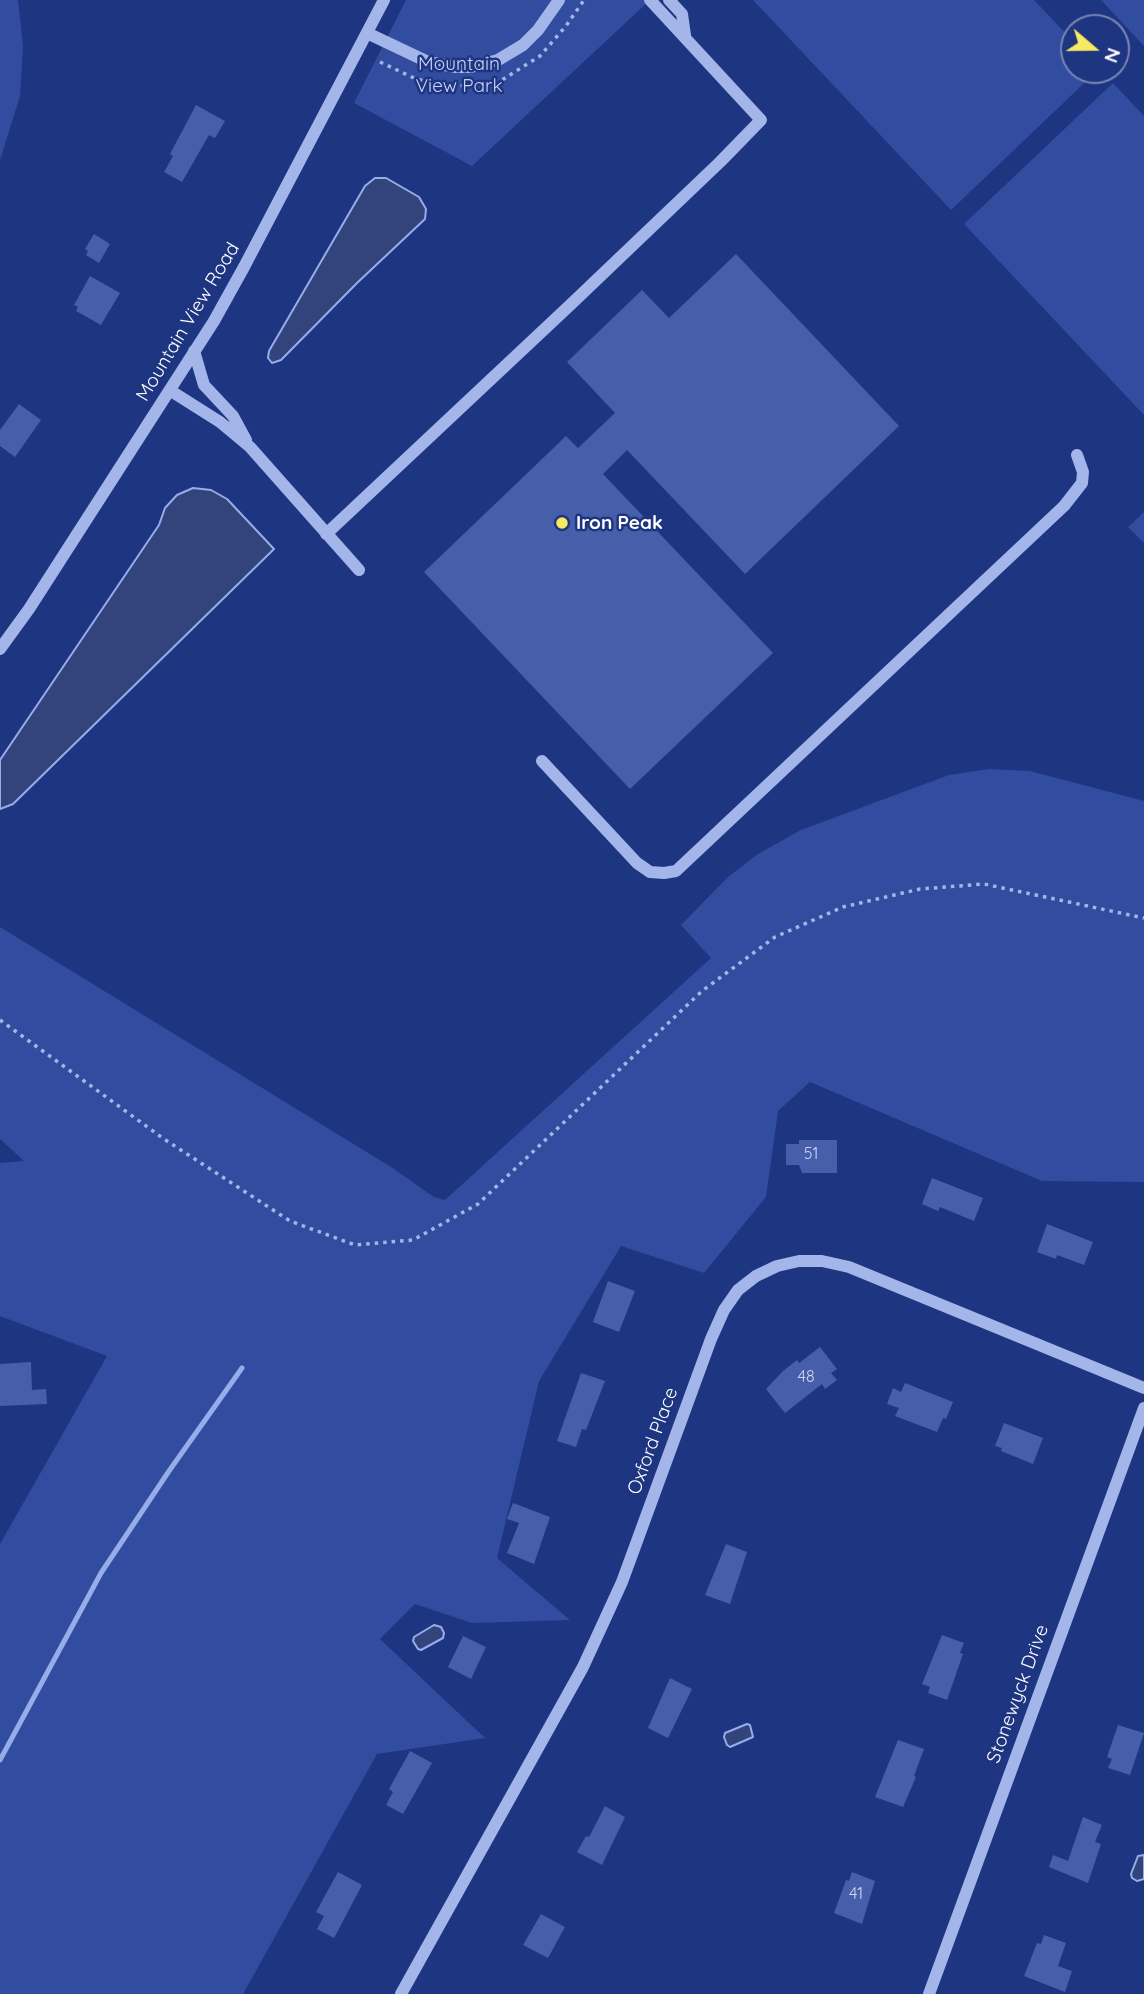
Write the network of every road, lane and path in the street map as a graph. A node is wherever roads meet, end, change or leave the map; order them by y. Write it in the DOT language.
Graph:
graph roads {
  1 [pos="384,0"];
  2 [pos="559,0"];
  3 [pos="650,0"];
  4 [pos="670,0"];
  5 [pos="367,33"];
  6 [pos="684,35"];
  7 [pos="194,351"];
  8 [pos="171,391"];
  9 [pos="250,447"];
  10 [pos="1077,455"];
  11 [pos="326,534"];
  12 [pos="359,570"];
  13 [pos="0,649"];
  14 [pos="542,761"];
  15 [pos="1144,918"];
  16 [pos="0,1020"];
  17 [pos="1144,1388"];
  18 [pos="1144,1408"];
  19 [pos="401,1994"];
  20 [pos="929,1994"];
  1 -- 5 [label="street, Mountain View Road"];
  2 -- 5 [label="street"];
  3 -- 6 [label="street"];
  4 -- 6 [label="street"];
  5 -- 7 [label="street, Mountain View Road"];
  6 -- 11 [label="street"];
  7 -- 8 [label="street, Mountain View Road"];
  7 -- 9 [label="street"];
  8 -- 9 [label="street"];
  8 -- 13 [label="street, Mountain View Road"];
  9 -- 11 [label="street"];
  10 -- 14 [label="street"];
  11 -- 12 [label="street"];
  15 -- 16 [label="path"];
  17 -- 19 [label="street, Oxford Place"];
  18 -- 20 [label="street, Stonewyck Drive"];
}
